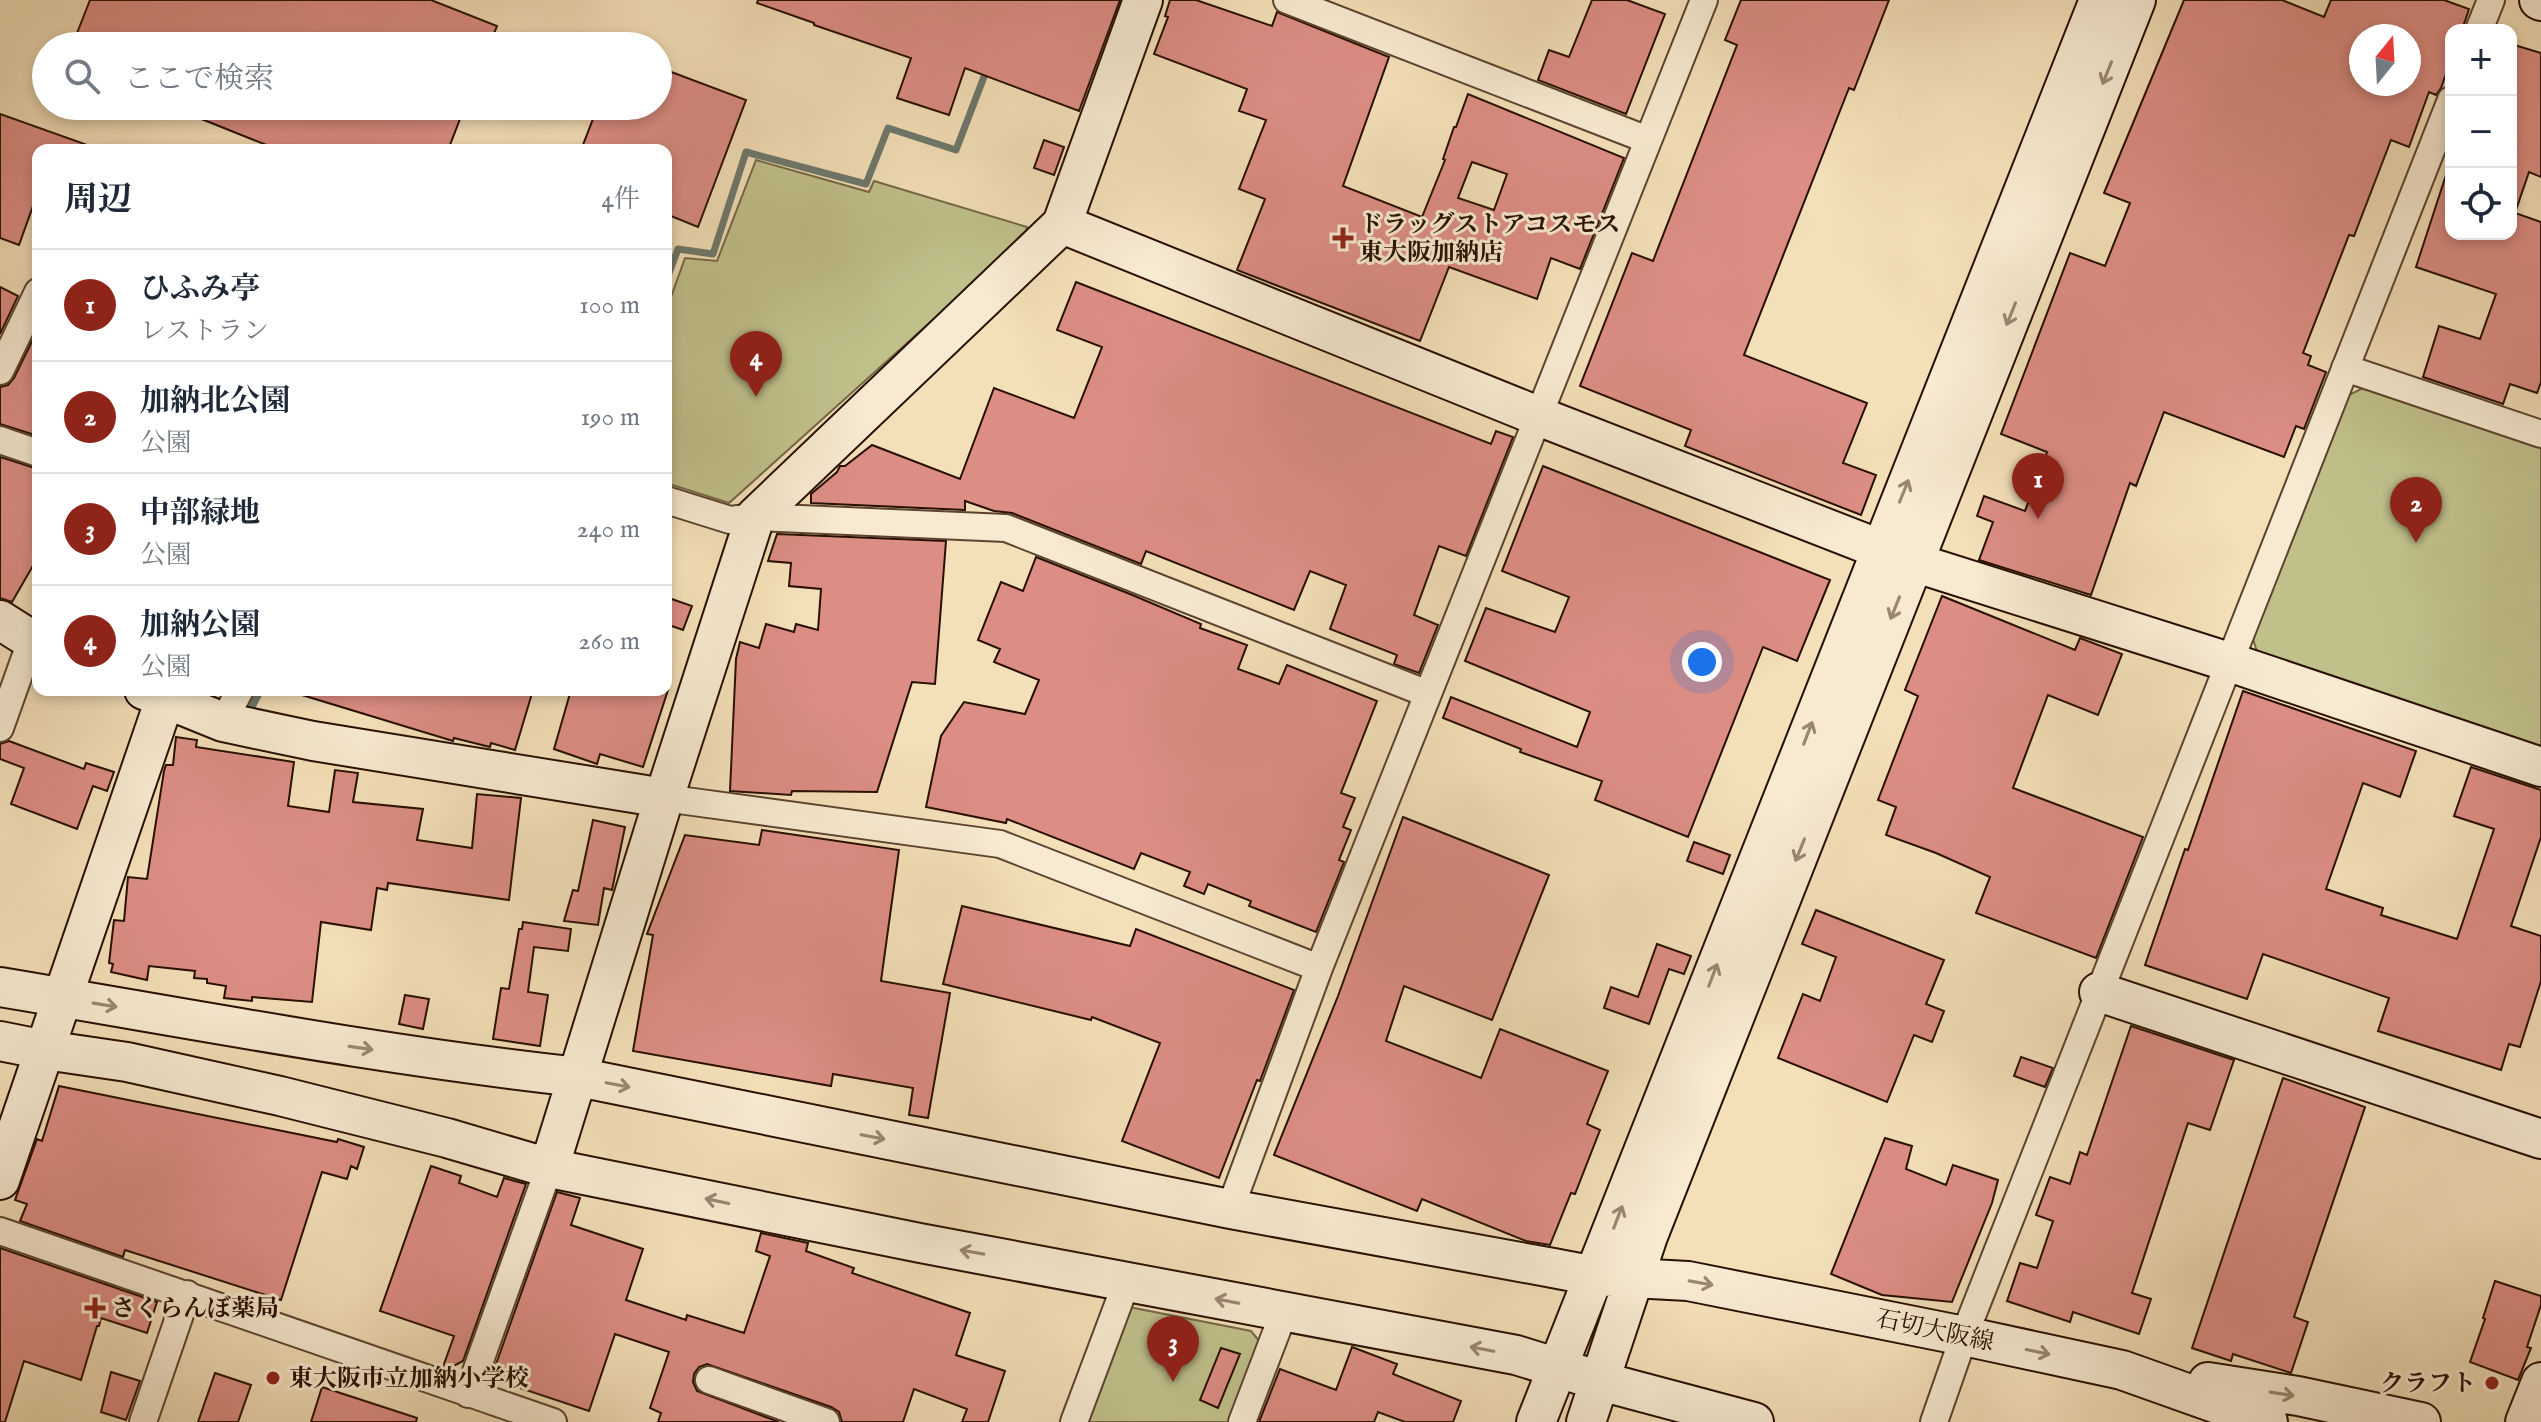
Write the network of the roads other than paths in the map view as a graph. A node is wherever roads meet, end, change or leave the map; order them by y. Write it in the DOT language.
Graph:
graph roads {
  1 [pos="1143,0"];
  2 [pos="1287,0"];
  3 [pos="1704,0"];
  4 [pos="2099,0"];
  5 [pos="2136,0"];
  6 [pos="2491,0"];
  7 [pos="2481,24"];
  8 [pos="2445,115"];
  9 [pos="1648,140"];
  10 [pos="1062,224"];
  11 [pos="28,338"];
  12 [pos="2345,368"];
  13 [pos="0,371"];
  14 [pos="1538,416"];
  15 [pos="2541,434"];
  16 [pos="0,440"];
  17 [pos="32,451"];
  18 [pos="672,502"];
  19 [pos="755,517"];
  20 [pos="1897,555"];
  21 [pos="0,620"];
  22 [pos="32,640"];
  23 [pos="32,649"];
  24 [pos="2229,662"];
  25 [pos="1428,694"];
  26 [pos="154,696"];
  27 [pos="168,696"];
  28 [pos="232,706"];
  29 [pos="0,728"];
  30 [pos="2541,767"];
  31 [pos="664,798"];
  32 [pos="1319,968"];
  33 [pos="0,987"];
  34 [pos="2099,992"];
  35 [pos="62,998"];
  36 [pos="0,1041"];
  37 [pos="45,1050"];
  38 [pos="578,1077"];
  39 [pos="2541,1139"];
  40 [pos="549,1168"];
  41 [pos="0,1180"];
  42 [pos="1230,1209"];
  43 [pos="0,1231"];
  44 [pos="1595,1276"];
  45 [pos="1633,1276"];
  46 [pos="1127,1281"];
  47 [pos="187,1294"];
  48 [pos="1284,1312"];
  49 [pos="1964,1336"];
  50 [pos="1558,1367"];
  51 [pos="2122,1370"];
  52 [pos="709,1380"];
  53 [pos="1600,1381"];
  54 [pos="2541,1382"];
  55 [pos="468,1394"];
  56 [pos="760,1411"];
  57 [pos="143,1422"];
  58 [pos="553,1422"];
  59 [pos="826,1422"];
  60 [pos="1074,1422"];
  61 [pos="1242,1422"];
  62 [pos="1536,1422"];
  63 [pos="1586,1422"];
  64 [pos="1754,1422"];
  65 [pos="1934,1422"];
  66 [pos="2268,1422"];
  67 [pos="2421,1422"];
  68 [pos="2525,1422"];
  1 -- 10 [label="street"];
  2 -- 9 [label="street"];
  3 -- 9 [label="street"];
  20 -- 4 [label="street, one-way"];
  5 -- 20 [label="street, one-way"];
  6 -- 7 [label="street"];
  8 -- 12 [label="street"];
  9 -- 14 [label="street"];
  10 -- 14 [label="street"];
  10 -- 19 [label="street"];
  11 -- 13 [label="street"];
  12 -- 15 [label="street"];
  12 -- 24 [label="street"];
  14 -- 20 [label="street"];
  14 -- 25 [label="street"];
  16 -- 17 [label="street"];
  18 -- 19 [label="street"];
  19 -- 25 [label="street"];
  19 -- 31 [label="street"];
  20 -- 24 [label="street"];
  44 -- 20 [label="street, one-way"];
  20 -- 45 [label="street, one-way"];
  21 -- 22 [label="street"];
  23 -- 29 [label="street"];
  24 -- 30 [label="street"];
  24 -- 34 [label="street"];
  25 -- 32 [label="street"];
  26 -- 35 [label="street"];
  27 -- 28 [label="street"];
  28 -- 31 [label="street"];
  31 -- 32 [label="street"];
  31 -- 38 [label="street"];
  32 -- 42 [label="street"];
  33 -- 35 [label="street, 石切大阪線"];
  34 -- 39 [label="street"];
  34 -- 49 [label="street"];
  35 -- 37 [label="street"];
  35 -- 38 [label="street, 石切大阪線, one-way"];
  36 -- 37 [label="street"];
  37 -- 40 [label="street"];
  37 -- 41 [label="street"];
  38 -- 40 [label="street"];
  38 -- 42 [label="street, 石切大阪線, one-way"];
  46 -- 40 [label="street, one-way"];
  40 -- 55 [label="street"];
  42 -- 44 [label="street, 石切大阪線"];
  43 -- 47 [label="street"];
  44 -- 45 [label="street, 石切大阪線"];
  44 -- 50 [label="street"];
  45 -- 49 [label="street, 石切大阪線, one-way"];
  45 -- 53 [label="street"];
  48 -- 46 [label="street, one-way"];
  46 -- 60 [label="street"];
  47 -- 55 [label="street"];
  47 -- 57 [label="street"];
  50 -- 48 [label="street, one-way"];
  48 -- 61 [label="street"];
  49 -- 51 [label="street, 石切大阪線, one-way"];
  49 -- 65 [label="street"];
  50 -- 53 [label="street"];
  50 -- 62 [label="street"];
  51 -- 66 [label="street, 石切大阪線"];
  51 -- 67 [label="street, one-way"];
  52 -- 56 [label="street"];
  53 -- 63 [label="street"];
  53 -- 64 [label="street"];
  54 -- 68 [label="street"];
  55 -- 58 [label="street"];
  56 -- 59 [label="street"];
}
